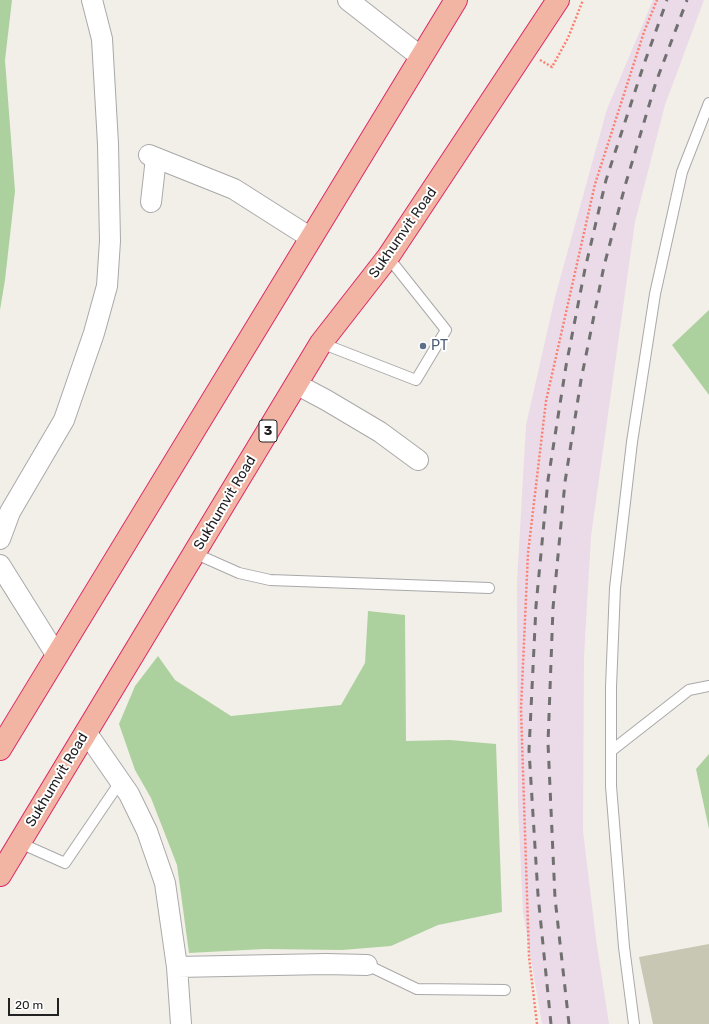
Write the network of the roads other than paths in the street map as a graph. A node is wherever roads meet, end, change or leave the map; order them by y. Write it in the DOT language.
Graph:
graph roads {
  1 [pos="92,0"];
  2 [pos="348,0"];
  3 [pos="456,0"];
  4 [pos="558,0"];
  5 [pos="421,57"];
  6 [pos="709,103"];
  7 [pos="151,202"];
  8 [pos="311,238"];
  9 [pos="388,258"];
  10 [pos="321,343"];
  11 [pos="296,384"];
  12 [pos="418,460"];
  13 [pos="0,538"];
  14 [pos="194,553"];
  15 [pos="0,565"];
  16 [pos="489,588"];
  17 [pos="57,656"];
  18 [pos="709,686"];
  19 [pos="86,732"];
  20 [pos="0,749"];
  21 [pos="611,751"];
  22 [pos="120,782"];
  23 [pos="20,843"];
  24 [pos="0,875"];
  25 [pos="367,965"];
  26 [pos="177,967"];
  27 [pos="505,990"];
  28 [pos="181,1024"];
  29 [pos="634,1024"];
  1 -- 13 [label="street"];
  2 -- 5 [label="street"];
  3 -- 5 [label="highway"];
  4 -- 9 [label="highway, Sukhumvit Road / 3"];
  5 -- 8 [label="highway"];
  6 -- 21 [label="lane"];
  7 -- 8 [label="street"];
  8 -- 17 [label="highway"];
  9 -- 10 [label="highway, Sukhumvit Road / 3"];
  9 -- 10 [label="lane"];
  10 -- 11 [label="highway, Sukhumvit Road / 3"];
  11 -- 12 [label="street"];
  11 -- 14 [label="highway, Sukhumvit Road / 3"];
  14 -- 16 [label="lane"];
  14 -- 19 [label="highway, Sukhumvit Road / 3"];
  15 -- 17 [label="street"];
  17 -- 20 [label="highway"];
  18 -- 21 [label="lane"];
  19 -- 22 [label="street"];
  19 -- 23 [label="highway, Sukhumvit Road / 3"];
  21 -- 29 [label="lane"];
  22 -- 23 [label="lane"];
  22 -- 26 [label="street"];
  23 -- 24 [label="highway, Sukhumvit Road / 3"];
  25 -- 26 [label="street"];
  25 -- 27 [label="lane"];
  26 -- 28 [label="street"];
}
